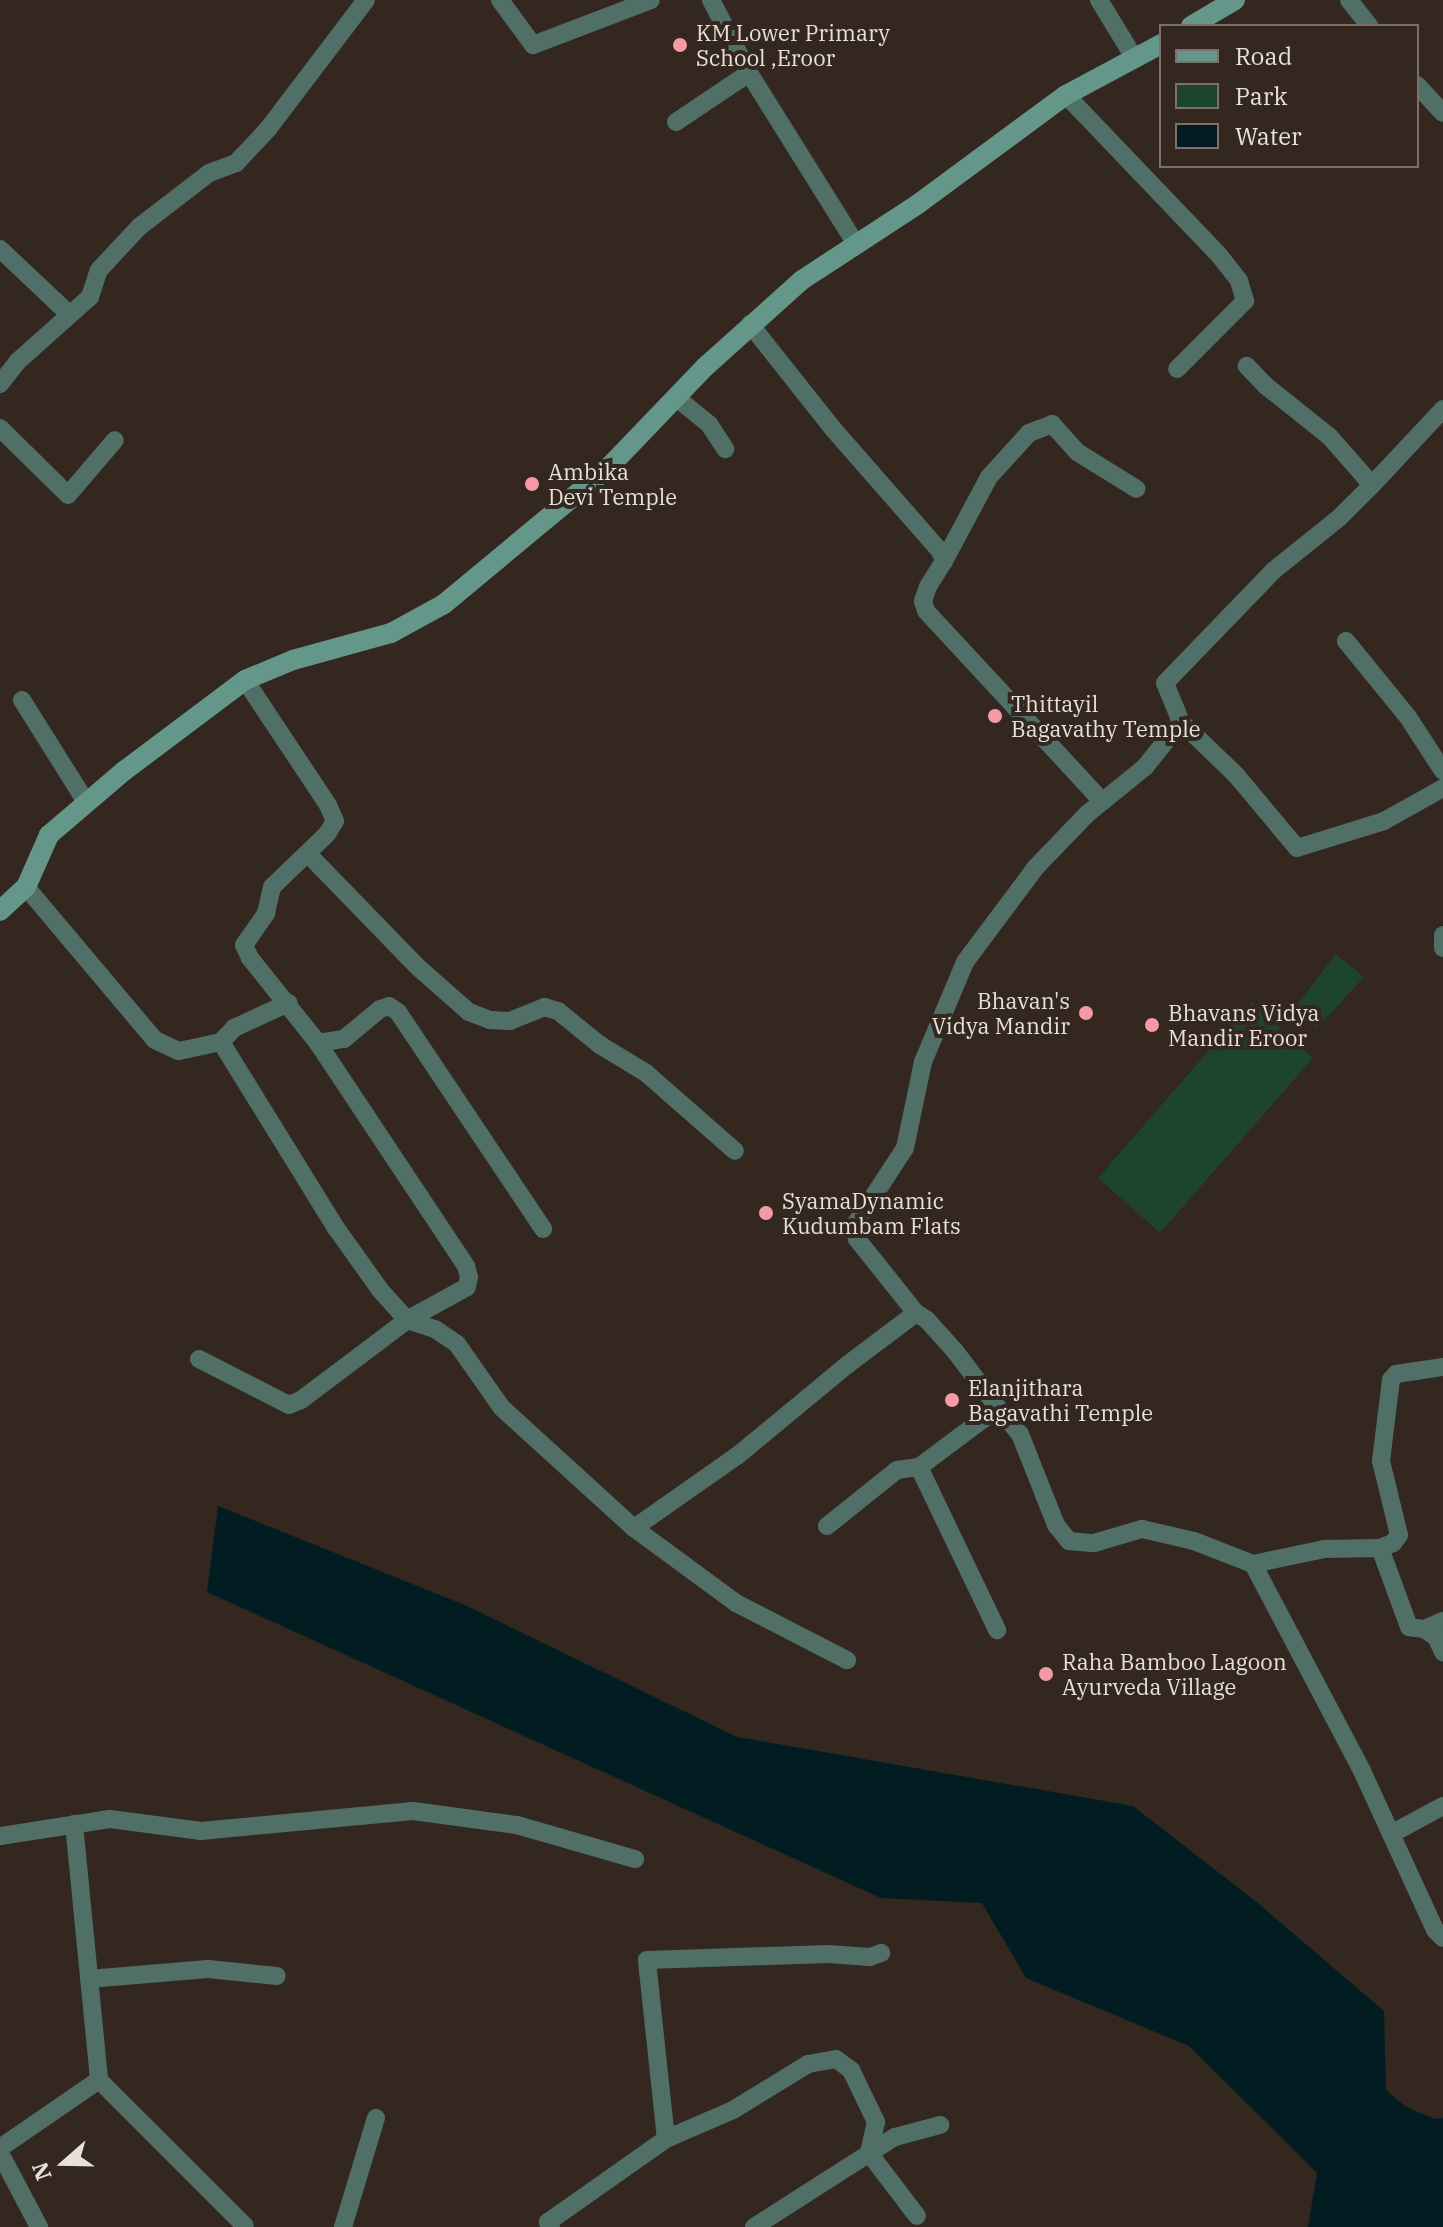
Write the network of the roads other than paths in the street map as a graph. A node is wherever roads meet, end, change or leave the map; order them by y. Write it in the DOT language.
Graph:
graph roads {
  1 [pos="366,0"];
  2 [pos="500,0"];
  3 [pos="651,0"];
  4 [pos="711,0"];
  5 [pos="1099,0"];
  6 [pos="1235,0"];
  7 [pos="1349,0"];
  8 [pos="1194,24"];
  9 [pos="1367,24"];
  10 [pos="1159,45"];
  11 [pos="1135,59"];
  12 [pos="749,73"];
  13 [pos="1419,87"];
  14 [pos="1066,95"];
  15 [pos="1443,113"];
  16 [pos="676,122"];
  17 [pos="856,244"];
  18 [pos="0,249"];
  19 [pos="69,314"];
  20 [pos="750,324"];
  21 [pos="1247,366"];
  22 [pos="1177,369"];
  23 [pos="0,384"];
  24 [pos="678,399"];
  25 [pos="1443,409"];
  26 [pos="0,428"];
  27 [pos="115,440"];
  28 [pos="725,449"];
  29 [pos="1372,485"];
  30 [pos="1137,489"];
  31 [pos="944,561"];
  32 [pos="1346,641"];
  33 [pos="245,680"];
  34 [pos="22,700"];
  35 [pos="1181,722"];
  36 [pos="1443,771"];
  37 [pos="1443,788"];
  38 [pos="86,802"];
  39 [pos="1103,802"];
  40 [pos="308,854"];
  41 [pos="26,887"];
  42 [pos="0,911"];
  43 [pos="1443,935"];
  44 [pos="1443,948"];
  45 [pos="288,1003"];
  46 [pos="221,1042"];
  47 [pos="318,1043"];
  48 [pos="735,1151"];
  49 [pos="543,1229"];
  50 [pos="916,1313"];
  51 [pos="407,1320"];
  52 [pos="199,1359"];
  53 [pos="1443,1367"];
  54 [pos="998,1408"];
  55 [pos="919,1467"];
  56 [pos="827,1526"];
  57 [pos="634,1528"];
  58 [pos="1380,1548"];
  59 [pos="1253,1564"];
  60 [pos="1443,1621"];
  61 [pos="1424,1629"];
  62 [pos="997,1630"];
  63 [pos="1443,1652"];
  64 [pos="847,1660"];
  65 [pos="1443,1806"];
  66 [pos="74,1824"];
  67 [pos="1391,1834"];
  68 [pos="0,1836"];
  69 [pos="635,1859"];
  70 [pos="1443,1938"];
  71 [pos="881,1953"];
  72 [pos="277,1976"];
  73 [pos="89,1979"];
  74 [pos="99,2080"];
  75 [pos="376,2118"];
  76 [pos="940,2125"];
  77 [pos="666,2139"];
  78 [pos="0,2151"];
  79 [pos="869,2153"];
  80 [pos="917,2216"];
  81 [pos="245,2226"];
  82 [pos="39,2227"];
  83 [pos="343,2227"];
  84 [pos="551,2227"];
  85 [pos="754,2227"];
  1 -- 19 [label="street"];
  2 -- 3 [label="street"];
  4 -- 12 [label="street"];
  5 -- 11 [label="street"];
  6 -- 8 [label="street"];
  7 -- 9 [label="street"];
  10 -- 11 [label="street"];
  11 -- 14 [label="street"];
  12 -- 16 [label="street"];
  12 -- 17 [label="street"];
  13 -- 15 [label="street"];
  14 -- 17 [label="street"];
  14 -- 22 [label="street"];
  17 -- 20 [label="street"];
  18 -- 19 [label="street"];
  19 -- 23 [label="street"];
  20 -- 24 [label="street"];
  20 -- 31 [label="street"];
  21 -- 29 [label="street"];
  24 -- 28 [label="street"];
  24 -- 33 [label="street"];
  25 -- 29 [label="street"];
  26 -- 27 [label="street"];
  29 -- 35 [label="street"];
  30 -- 31 [label="street"];
  31 -- 39 [label="street"];
  32 -- 36 [label="street"];
  33 -- 38 [label="street"];
  33 -- 40 [label="street"];
  34 -- 38 [label="street"];
  35 -- 37 [label="street"];
  35 -- 39 [label="street"];
  38 -- 41 [label="street"];
  39 -- 50 [label="street"];
  40 -- 45 [label="street"];
  40 -- 48 [label="street"];
  41 -- 42 [label="street"];
  41 -- 46 [label="street"];
  43 -- 44 [label="street"];
  45 -- 46 [label="street"];
  45 -- 47 [label="street"];
  46 -- 51 [label="street"];
  47 -- 49 [label="street"];
  47 -- 51 [label="street"];
  50 -- 54 [label="street"];
  50 -- 57 [label="street"];
  51 -- 52 [label="street"];
  51 -- 57 [label="street"];
  53 -- 58 [label="street"];
  54 -- 55 [label="street"];
  54 -- 59 [label="street"];
  55 -- 56 [label="street"];
  55 -- 62 [label="street"];
  57 -- 64 [label="street"];
  58 -- 59 [label="street"];
  58 -- 61 [label="street"];
  59 -- 67 [label="street"];
  60 -- 61 [label="street"];
  61 -- 63 [label="street"];
  65 -- 67 [label="street"];
  66 -- 68 [label="street"];
  66 -- 69 [label="street"];
  66 -- 73 [label="street"];
  67 -- 70 [label="street"];
  71 -- 77 [label="street"];
  72 -- 73 [label="street"];
  73 -- 74 [label="street"];
  74 -- 78 [label="street"];
  74 -- 81 [label="street"];
  75 -- 83 [label="street"];
  76 -- 79 [label="street"];
  77 -- 79 [label="street"];
  77 -- 84 [label="street"];
  78 -- 82 [label="street"];
  79 -- 80 [label="street"];
  79 -- 85 [label="street"];
}
